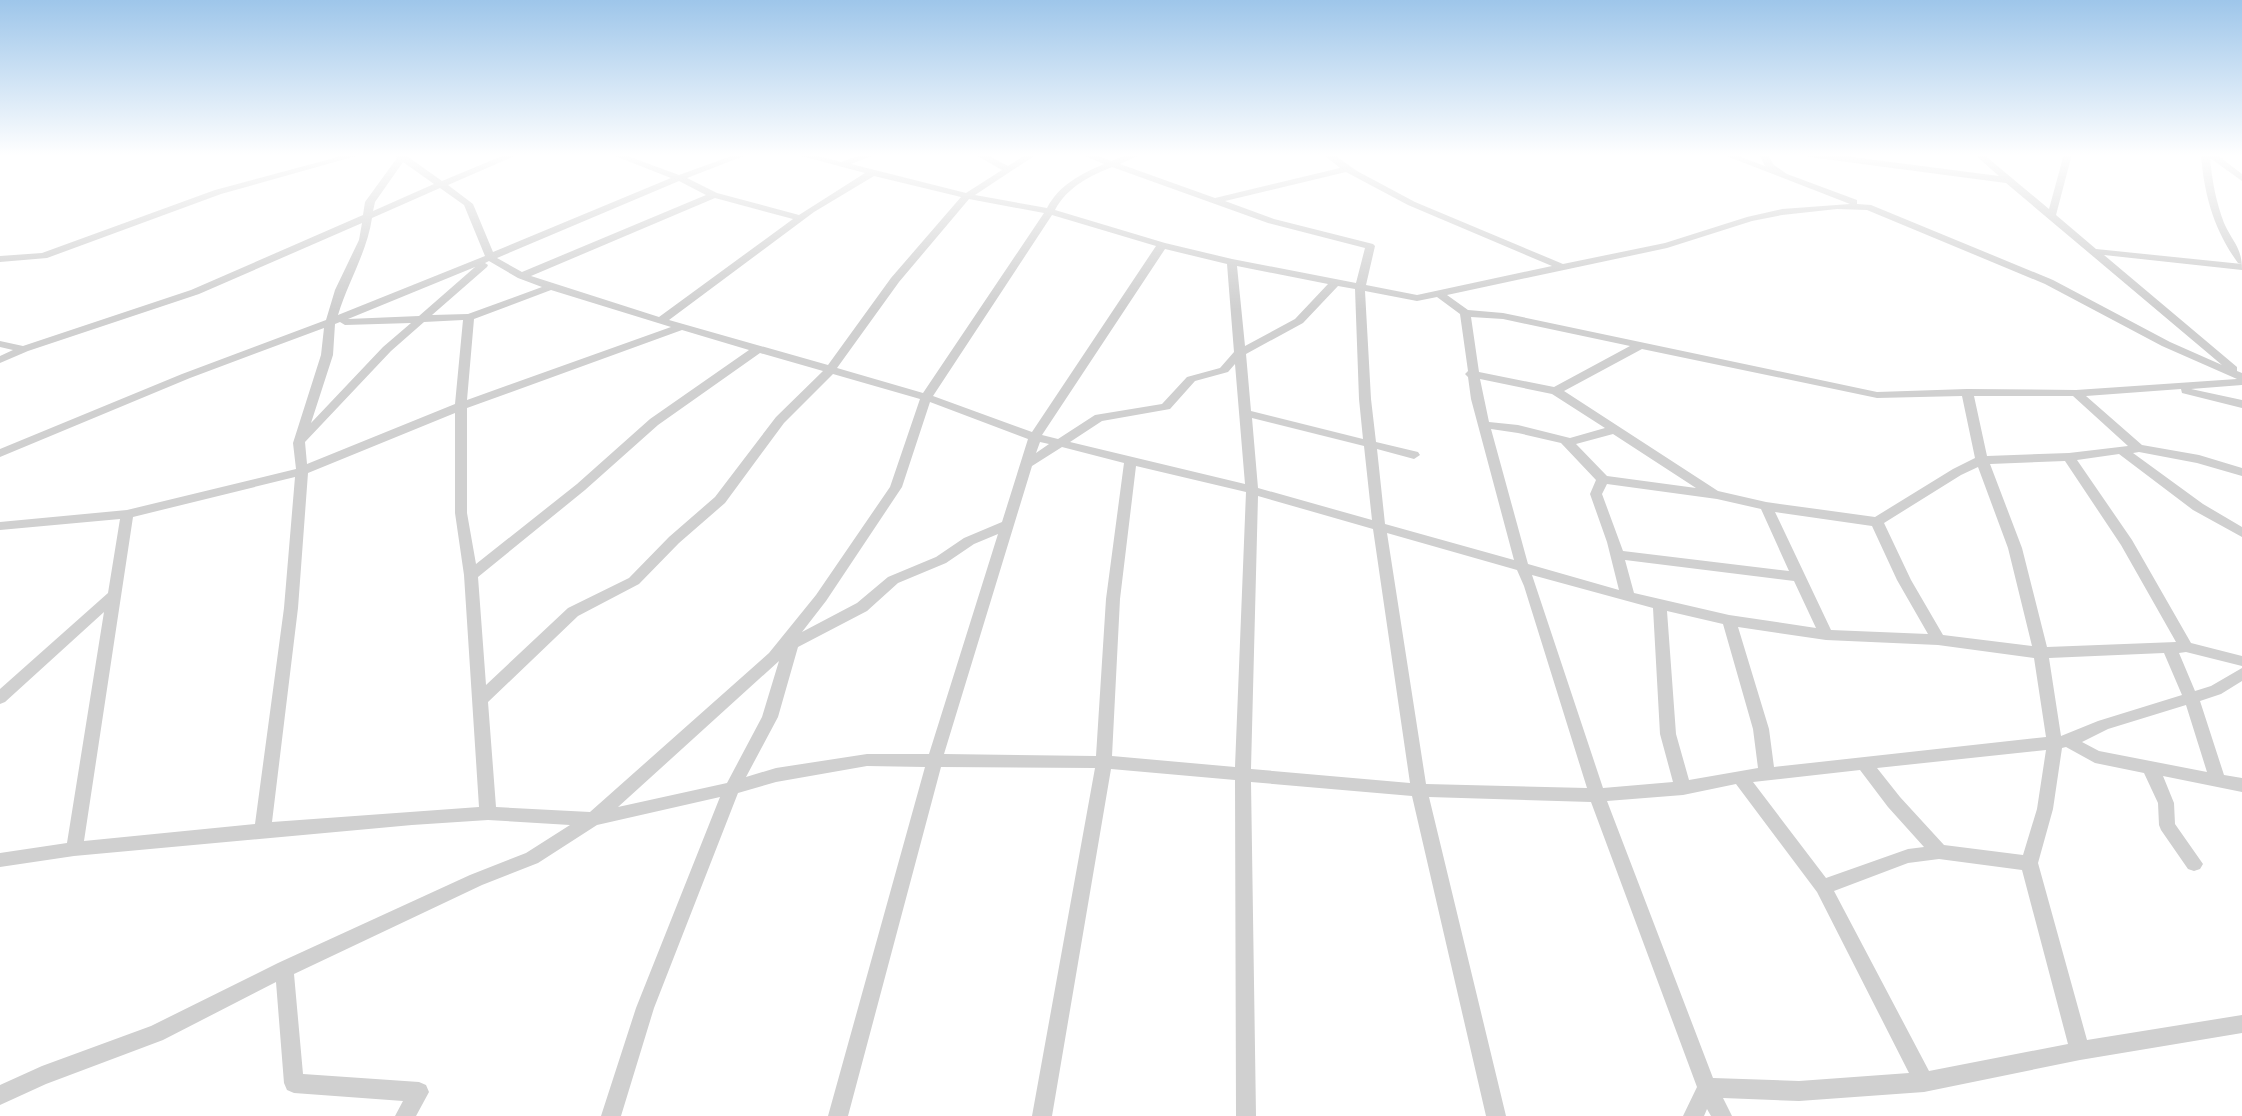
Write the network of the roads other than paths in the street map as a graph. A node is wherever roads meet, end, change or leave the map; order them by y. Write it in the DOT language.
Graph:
graph roads {
  1 [pos="179,206"];
  2 [pos="369,206"];
  3 [pos="391,206"];
  4 [pos="469,206"];
  5 [pos="613,206"];
  6 [pos="688,206"];
  7 [pos="756,206"];
  8 [pos="820,206"];
  9 [pos="958,206"];
  10 [pos="1023,206"];
  11 [pos="1052,206"];
  12 [pos="1228,206"];
  13 [pos="1419,206"];
  14 [pos="1824,206"];
  15 [pos="1828,206"];
  16 [pos="2039,206"];
  17 [pos="2054,206"];
  18 [pos="2214,206"];
  19 [pos="1868,207"];
  20 [pos="1050,211"];
  21 [pos="368,216"];
  22 [pos="2051,216"];
  23 [pos="801,218"];
  24 [pos="1162,245"];
  25 [pos="2091,251"];
  26 [pos="491,258"];
  27 [pos="0,259"];
  28 [pos="2242,261"];
  29 [pos="1232,262"];
  30 [pos="2242,267"];
  31 [pos="1563,268"];
  32 [pos="522,276"];
  33 [pos="1335,283"];
  34 [pos="552,287"];
  35 [pos="1360,288"];
  36 [pos="1440,294"];
  37 [pos="1465,313"];
  38 [pos="469,317"];
  39 [pos="423,318"];
  40 [pos="662,320"];
  41 [pos="330,323"];
  42 [pos="684,326"];
  43 [pos="0,344"];
  44 [pos="1642,345"];
  45 [pos="759,348"];
  46 [pos="24,349"];
  47 [pos="1240,353"];
  48 [pos="0,360"];
  49 [pos="830,370"];
  50 [pos="1471,374"];
  51 [pos="2242,376"];
  52 [pos="2242,382"];
  53 [pos="2169,387"];
  54 [pos="1556,391"];
  55 [pos="1967,392"];
  56 [pos="2076,393"];
  57 [pos="926,397"];
  58 [pos="2242,404"];
  59 [pos="461,406"];
  60 [pos="1246,413"];
  61 [pos="1484,425"];
  62 [pos="1617,429"];
  63 [pos="1035,436"];
  64 [pos="1568,442"];
  65 [pos="299,443"];
  66 [pos="1060,443"];
  67 [pos="1371,444"];
  68 [pos="2138,448"];
  69 [pos="2121,450"];
  70 [pos="0,453"];
  71 [pos="1414,455"];
  72 [pos="2069,457"];
  73 [pos="1131,460"];
  74 [pos="1982,460"];
  75 [pos="1027,464"];
  76 [pos="302,471"];
  77 [pos="2242,472"];
  78 [pos="1603,479"];
  79 [pos="1252,490"];
  80 [pos="1716,495"];
  81 [pos="1766,506"];
  82 [pos="127,514"];
  83 [pos="1877,522"];
  84 [pos="1009,524"];
  85 [pos="0,526"];
  86 [pos="1379,526"];
  87 [pos="2242,533"];
  88 [pos="1618,555"];
  89 [pos="1523,569"];
  90 [pos="471,575"];
  91 [pos="1799,577"];
  92 [pos="114,595"];
  93 [pos="1628,597"];
  94 [pos="1660,604"];
  95 [pos="1729,620"];
  96 [pos="1826,635"];
  97 [pos="1938,640"];
  98 [pos="792,643"];
  99 [pos="2169,647"];
  100 [pos="2186,647"];
  101 [pos="2041,653"];
  102 [pos="774,657"];
  103 [pos="2242,661"];
  104 [pos="2242,674"];
  105 [pos="0,698"];
  106 [pos="482,698"];
  107 [pos="2192,698"];
  108 [pos="2062,742"];
  109 [pos="933,762"];
  110 [pos="1104,762"];
  111 [pos="1864,763"];
  112 [pos="2150,769"];
  113 [pos="1767,774"];
  114 [pos="1243,776"];
  115 [pos="1740,777"];
  116 [pos="2217,778"];
  117 [pos="2242,785"];
  118 [pos="732,788"];
  119 [pos="1683,788"];
  120 [pos="1419,790"];
  121 [pos="1597,795"];
  122 [pos="488,813"];
  123 [pos="593,819"];
  124 [pos="264,830"];
  125 [pos="74,849"];
  126 [pos="1939,852"];
  127 [pos="0,860"];
  128 [pos="2029,863"];
  129 [pos="2194,864"];
  130 [pos="1823,887"];
  131 [pos="284,969"];
  132 [pos="2242,1024"];
  133 [pos="2080,1051"];
  134 [pos="1924,1082"];
  135 [pos="1707,1088"];
  136 [pos="0,1095"];
  137 [pos="405,1116"];
  138 [pos="611,1116"];
  139 [pos="838,1116"];
  140 [pos="1042,1116"];
  141 [pos="1246,1116"];
  142 [pos="1496,1116"];
  143 [pos="1693,1116"];
  144 [pos="1722,1116"];
  1 -- 27 [label="street"];
  2 -- 21 [label="street"];
  3 -- 21 [label="street"];
  4 -- 26 [label="street"];
  5 -- 26 [label="street"];
  6 -- 32 [label="street"];
  7 -- 23 [label="street"];
  8 -- 23 [label="street"];
  9 -- 49 [label="street"];
  10 -- 20 [label="street"];
  11 -- 20 [label="street"];
  12 -- 35 [label="street"];
  13 -- 31 [label="street"];
  14 -- 31 [label="street"];
  15 -- 19 [label="street"];
  16 -- 22 [label="street"];
  17 -- 22 [label="street"];
  18 -- 28 [label="street"];
  19 -- 51 [label="street"];
  20 -- 24 [label="street"];
  20 -- 57 [label="street"];
  21 -- 41 [label="street"];
  21 -- 46 [label="street"];
  22 -- 25 [label="street"];
  23 -- 40 [label="street"];
  24 -- 29 [label="street"];
  24 -- 63 [label="street"];
  25 -- 30 [label="street"];
  25 -- 51 [label="street"];
  26 -- 32 [label="street"];
  26 -- 39 [label="street"];
  26 -- 41 [label="street"];
  29 -- 33 [label="street"];
  29 -- 47 [label="street"];
  31 -- 36 [label="street"];
  32 -- 34 [label="street"];
  33 -- 35 [label="street"];
  33 -- 47 [label="street"];
  34 -- 38 [label="street"];
  34 -- 40 [label="street"];
  35 -- 36 [label="street"];
  35 -- 67 [label="street"];
  36 -- 37 [label="street"];
  37 -- 44 [label="street"];
  37 -- 50 [label="street"];
  38 -- 39 [label="street"];
  38 -- 59 [label="street"];
  39 -- 41 [label="street"];
  39 -- 65 [label="street"];
  40 -- 42 [label="street"];
  41 -- 65 [label="street"];
  41 -- 70 [label="street"];
  42 -- 45 [label="street"];
  42 -- 59 [label="street"];
  43 -- 46 [label="street"];
  44 -- 54 [label="street"];
  44 -- 55 [label="street"];
  45 -- 49 [label="street"];
  45 -- 90 [label="street"];
  46 -- 48 [label="street"];
  47 -- 60 [label="street"];
  47 -- 66 [label="street"];
  49 -- 57 [label="street"];
  49 -- 106 [label="street"];
  50 -- 54 [label="street"];
  50 -- 61 [label="street"];
  52 -- 53 [label="street"];
  53 -- 56 [label="street"];
  53 -- 58 [label="street"];
  54 -- 62 [label="street"];
  55 -- 56 [label="street"];
  55 -- 74 [label="street"];
  56 -- 68 [label="street"];
  57 -- 63 [label="street"];
  57 -- 102 [label="street"];
  59 -- 76 [label="street"];
  59 -- 90 [label="street"];
  60 -- 67 [label="street"];
  60 -- 79 [label="street"];
  61 -- 64 [label="street"];
  61 -- 89 [label="street"];
  62 -- 64 [label="street"];
  62 -- 80 [label="street"];
  63 -- 66 [label="street"];
  63 -- 75 [label="street"];
  64 -- 78 [label="street"];
  65 -- 76 [label="street"];
  66 -- 73 [label="street"];
  66 -- 75 [label="street"];
  67 -- 71 [label="street"];
  67 -- 86 [label="street"];
  68 -- 69 [label="street"];
  68 -- 77 [label="street"];
  69 -- 72 [label="street"];
  69 -- 87 [label="street"];
  72 -- 74 [label="street"];
  72 -- 100 [label="street"];
  73 -- 79 [label="street"];
  73 -- 110 [label="street"];
  74 -- 83 [label="street"];
  74 -- 101 [label="street"];
  75 -- 84 [label="street"];
  76 -- 82 [label="street"];
  76 -- 124 [label="street"];
  78 -- 80 [label="street"];
  78 -- 88 [label="street"];
  79 -- 86 [label="street"];
  79 -- 114 [label="street"];
  80 -- 81 [label="street"];
  81 -- 83 [label="street"];
  81 -- 91 [label="street"];
  82 -- 85 [label="street"];
  82 -- 92 [label="street"];
  83 -- 97 [label="street"];
  84 -- 98 [label="street"];
  84 -- 109 [label="street"];
  86 -- 89 [label="street"];
  86 -- 120 [label="street"];
  88 -- 91 [label="street"];
  88 -- 93 [label="street"];
  89 -- 93 [label="street"];
  89 -- 121 [label="street"];
  90 -- 106 [label="street"];
  91 -- 96 [label="street"];
  92 -- 105 [label="street"];
  92 -- 125 [label="street"];
  93 -- 94 [label="street"];
  94 -- 95 [label="street"];
  94 -- 119 [label="street"];
  95 -- 96 [label="street"];
  95 -- 113 [label="street"];
  96 -- 97 [label="street"];
  97 -- 101 [label="street"];
  98 -- 102 [label="street"];
  98 -- 118 [label="street"];
  99 -- 100 [label="street"];
  99 -- 101 [label="street"];
  99 -- 107 [label="street"];
  100 -- 103 [label="street"];
  101 -- 108 [label="street"];
  102 -- 123 [label="street"];
  104 -- 107 [label="street"];
  106 -- 122 [label="street"];
  107 -- 108 [label="street"];
  107 -- 116 [label="street"];
  108 -- 111 [label="street"];
  108 -- 112 [label="street"];
  108 -- 128 [label="street"];
  109 -- 110 [label="street"];
  109 -- 118 [label="street"];
  109 -- 139 [label="street"];
  110 -- 114 [label="street"];
  110 -- 140 [label="street"];
  111 -- 113 [label="street"];
  111 -- 126 [label="street"];
  112 -- 116 [label="street"];
  112 -- 129 [label="street"];
  113 -- 115 [label="street"];
  114 -- 120 [label="street"];
  114 -- 141 [label="street"];
  115 -- 119 [label="street"];
  115 -- 130 [label="street"];
  116 -- 117 [label="street"];
  118 -- 123 [label="street"];
  118 -- 138 [label="street"];
  119 -- 121 [label="street"];
  120 -- 121 [label="street"];
  120 -- 142 [label="street"];
  121 -- 135 [label="street"];
  122 -- 123 [label="street"];
  122 -- 124 [label="street"];
  123 -- 131 [label="street"];
  124 -- 125 [label="street"];
  125 -- 127 [label="street"];
  126 -- 128 [label="street"];
  126 -- 130 [label="street"];
  128 -- 133 [label="street"];
  130 -- 134 [label="street"];
  131 -- 136 [label="street"];
  131 -- 137 [label="street"];
  132 -- 133 [label="street"];
  133 -- 134 [label="street"];
  134 -- 135 [label="street"];
  135 -- 143 [label="street"];
  135 -- 144 [label="street"];
}
